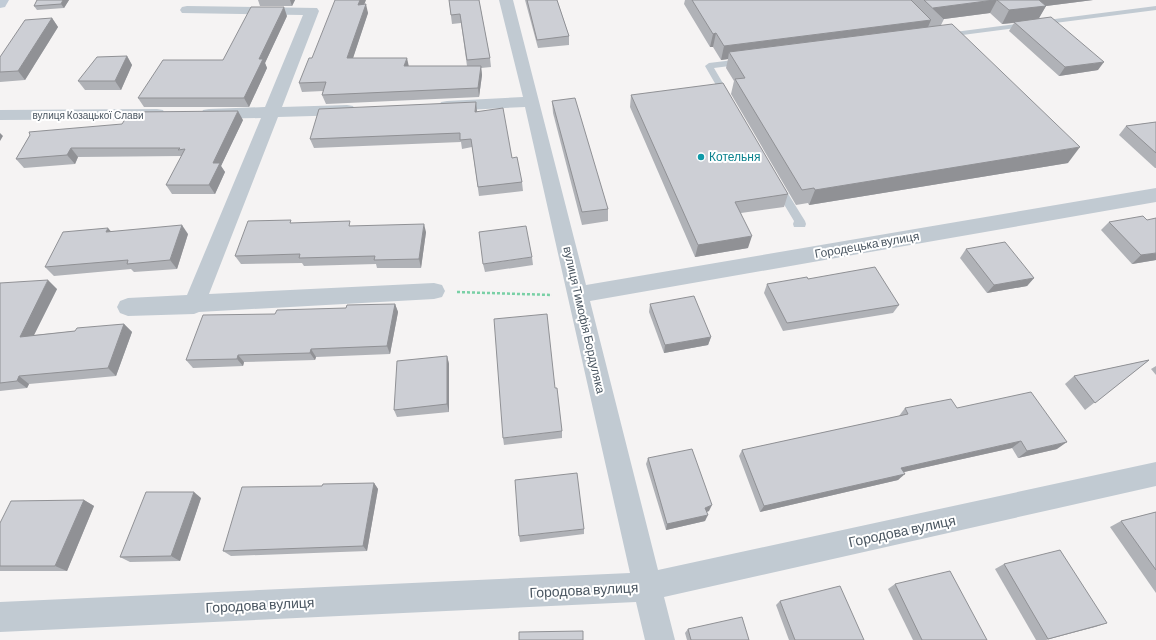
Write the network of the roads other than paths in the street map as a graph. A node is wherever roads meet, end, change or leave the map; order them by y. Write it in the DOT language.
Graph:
graph roads {
  1 [pos="2,0"];
  2 [pos="506,0"];
  3 [pos="0,4"];
  4 [pos="1156,8"];
  5 [pos="187,10"];
  6 [pos="934,37"];
  7 [pos="753,60"];
  8 [pos="532,102"];
  9 [pos="430,107"];
  10 [pos="733,107"];
  11 [pos="366,109"];
  12 [pos="272,113"];
  13 [pos="0,115"];
  14 [pos="773,176"];
  15 [pos="1156,195"];
  16 [pos="798,224"];
  17 [pos="434,292"];
  18 [pos="578,295"];
  19 [pos="194,305"];
  20 [pos="128,308"];
  21 [pos="1156,474"];
  22 [pos="647,587"];
  23 [pos="0,617"];
  24 [pos="660,640"];
  1 -- 3 [label="main road"];
  2 -- 8 [label="street, вулиця Тимофія Бордуляка"];
  4 -- 6 [label="lane"];
  5 -- 12 [label="street"];
  7 -- 10 [label="lane"];
  8 -- 9 [label="street"];
  8 -- 18 [label="street, вулиця Тимофія Бордуляка"];
  11 -- 12 [label="street, вулиця Козацької Слави"];
  12 -- 13 [label="street, вулиця Козацької Слави"];
  12 -- 19 [label="street"];
  14 -- 16 [label="lane"];
  15 -- 18 [label="street, Городецька вулиця"];
  17 -- 19 [label="street"];
  18 -- 22 [label="street, вулиця Тимофія Бордуляка"];
  19 -- 20 [label="street"];
  21 -- 22 [label="street, Городова вулиця"];
  22 -- 23 [label="street, Городова вулиця"];
  22 -- 24 [label="street, вулиця Тимофія Бордуляка"];
}
